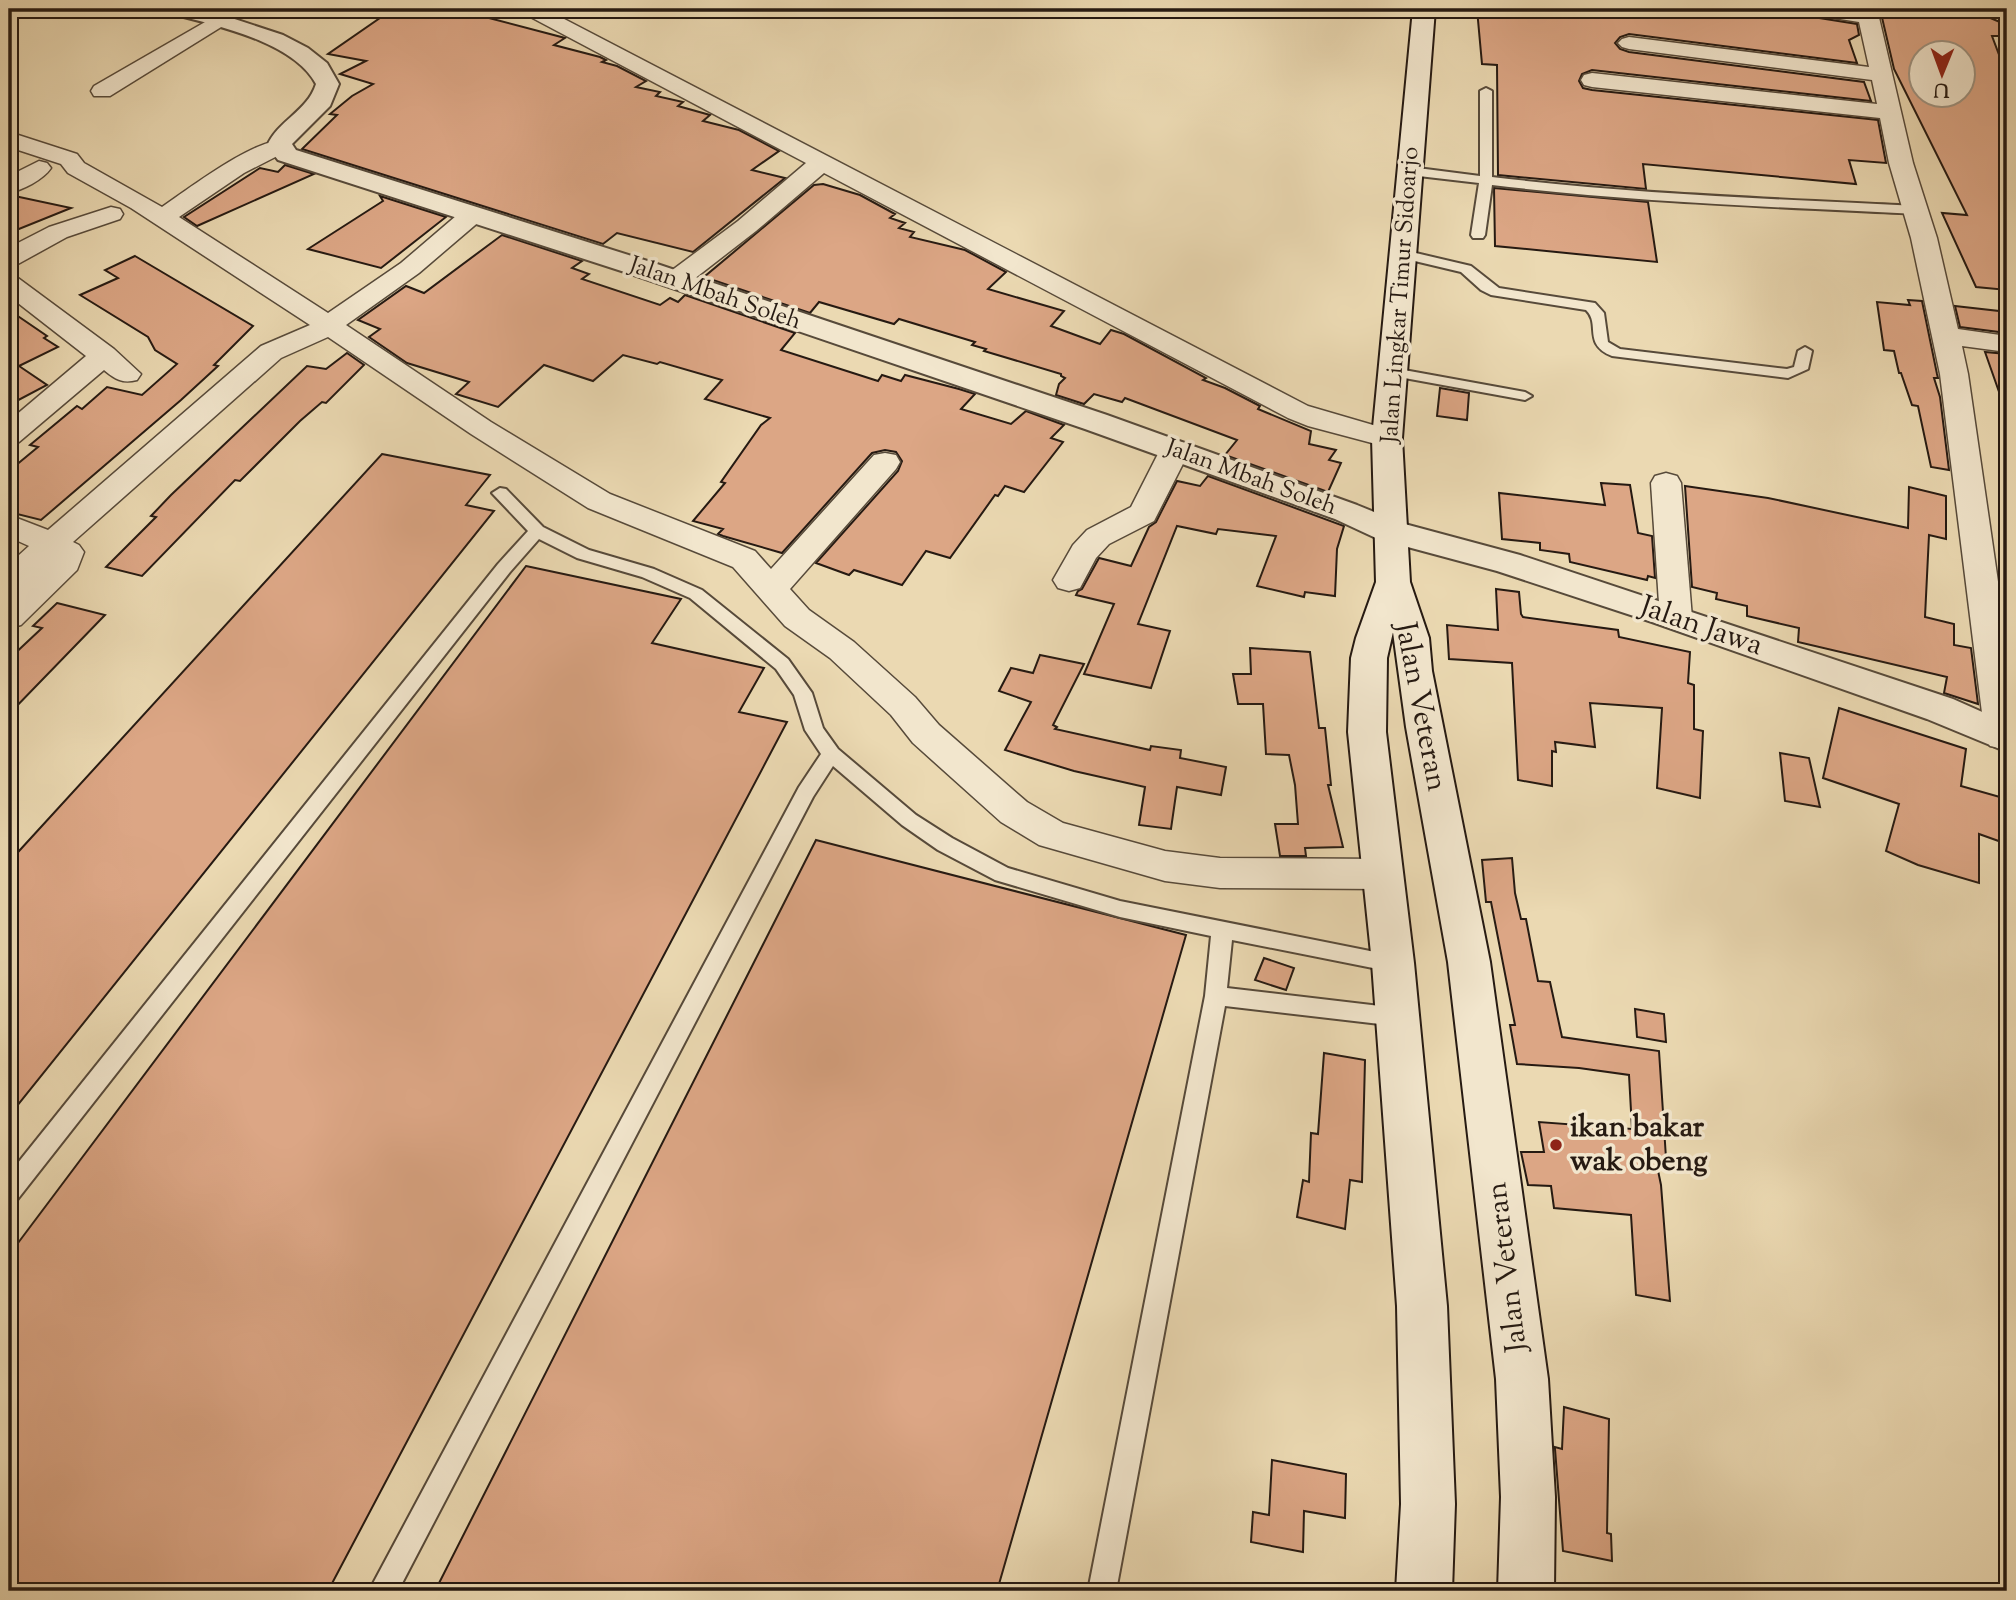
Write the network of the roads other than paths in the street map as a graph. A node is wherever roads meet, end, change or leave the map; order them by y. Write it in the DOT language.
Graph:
graph roads {
  1 [pos="180,9"];
  2 [pos="530,9"];
  3 [pos="1424,9"];
  4 [pos="1815,9"];
  5 [pos="1868,13"];
  6 [pos="219,20"];
  7 [pos="1629,43"];
  8 [pos="1880,75"];
  9 [pos="1592,80"];
  10 [pos="102,91"];
  11 [pos="1486,91"];
  12 [pos="1891,112"];
  13 [pos="9,139"];
  14 [pos="279,146"];
  15 [pos="9,151"];
  16 [pos="822,162"];
  17 [pos="40,167"];
  18 [pos="1410,171"];
  19 [pos="1486,180"];
  20 [pos="9,186"];
  21 [pos="1917,210"];
  22 [pos="111,214"];
  23 [pos="472,215"];
  24 [pos="162,218"];
  25 [pos="132,228"];
  26 [pos="1478,234"];
  27 [pos="1403,254"];
  28 [pos="177,256"];
  29 [pos="9,259"];
  30 [pos="676,280"];
  31 [pos="9,284"];
  32 [pos="1939,307"];
  33 [pos="320,330"];
  34 [pos="2007,344"];
  35 [pos="1805,351"];
  36 [pos="104,355"];
  37 [pos="1393,372"];
  38 [pos="127,374"];
  39 [pos="1525,396"];
  40 [pos="9,436"];
  41 [pos="1387,438"];
  42 [pos="1175,450"];
  43 [pos="885,462"];
  44 [pos="1666,483"];
  45 [pos="500,493"];
  46 [pos="9,525"];
  47 [pos="1390,530"];
  48 [pos="537,531"];
  49 [pos="38,561"];
  50 [pos="1069,580"];
  51 [pos="1393,582"];
  52 [pos="772,589"];
  53 [pos="9,617"];
  54 [pos="1676,618"];
  55 [pos="2005,737"];
  56 [pos="831,754"];
  57 [pos="1382,874"];
  58 [pos="1222,931"];
  59 [pos="1392,963"];
  60 [pos="1216,996"];
  61 [pos="1397,1017"];
  62 [pos="9,1192"];
  63 [pos="383,1591"];
  64 [pos="1102,1591"];
  65 [pos="1424,1591"];
  66 [pos="1526,1591"];
  1 -- 6 [label="main road"];
  2 -- 16 [label="street"];
  3 -- 18 [label="main road, Jalan Lingkar Timur Sidoarjo"];
  4 -- 5 [label="street"];
  5 -- 8 [label="street"];
  6 -- 10 [label="street"];
  6 -- 14 [label="main road"];
  7 -- 8 [label="street"];
  8 -- 12 [label="street"];
  9 -- 12 [label="street"];
  11 -- 19 [label="lane"];
  12 -- 21 [label="street"];
  13 -- 24 [label="street"];
  14 -- 23 [label="main road, Jalan Mbah Soleh"];
  14 -- 24 [label="street"];
  15 -- 17 [label="street"];
  16 -- 30 [label="street"];
  16 -- 41 [label="street"];
  17 -- 20 [label="street"];
  17 -- 22 [label="street"];
  18 -- 19 [label="lane"];
  18 -- 27 [label="main road, Jalan Lingkar Timur Sidoarjo"];
  19 -- 21 [label="lane"];
  19 -- 26 [label="lane"];
  21 -- 32 [label="street"];
  22 -- 25 [label="street"];
  22 -- 29 [label="street"];
  23 -- 30 [label="main road, Jalan Mbah Soleh"];
  23 -- 33 [label="street"];
  24 -- 33 [label="street"];
  27 -- 35 [label="lane"];
  27 -- 37 [label="main road, Jalan Lingkar Timur Sidoarjo"];
  28 -- 33 [label="street"];
  30 -- 42 [label="main road, Jalan Mbah Soleh"];
  31 -- 36 [label="street"];
  32 -- 34 [label="street"];
  32 -- 55 [label="street"];
  33 -- 49 [label="street"];
  33 -- 52 [label="street"];
  36 -- 38 [label="street"];
  36 -- 40 [label="street"];
  37 -- 39 [label="lane"];
  37 -- 41 [label="main road, Jalan Lingkar Timur Sidoarjo"];
  41 -- 47 [label="main road, Jalan Lingkar Timur Sidoarjo"];
  42 -- 47 [label="main road, Jalan Mbah Soleh"];
  42 -- 50 [label="street"];
  43 -- 52 [label="street"];
  44 -- 54 [label="street"];
  45 -- 48 [label="lane"];
  46 -- 49 [label="street"];
  47 -- 51 [label="main road, Jalan Lingkar Timur Sidoarjo"];
  47 -- 54 [label="main road, Jalan Jawa"];
  48 -- 56 [label="lane"];
  48 -- 62 [label="lane"];
  49 -- 53 [label="street"];
  51 -- 57 [label="main road, Jalan Veteran"];
  51 -- 66 [label="main road, Jalan Veteran"];
  52 -- 57 [label="street"];
  54 -- 55 [label="main road, Jalan Jawa"];
  56 -- 58 [label="lane"];
  56 -- 63 [label="lane"];
  57 -- 59 [label="main road, Jalan Veteran"];
  58 -- 59 [label="lane"];
  58 -- 60 [label="lane"];
  59 -- 61 [label="main road, Jalan Veteran"];
  60 -- 61 [label="lane"];
  60 -- 64 [label="lane"];
  61 -- 65 [label="main road, Jalan Veteran"];
}
